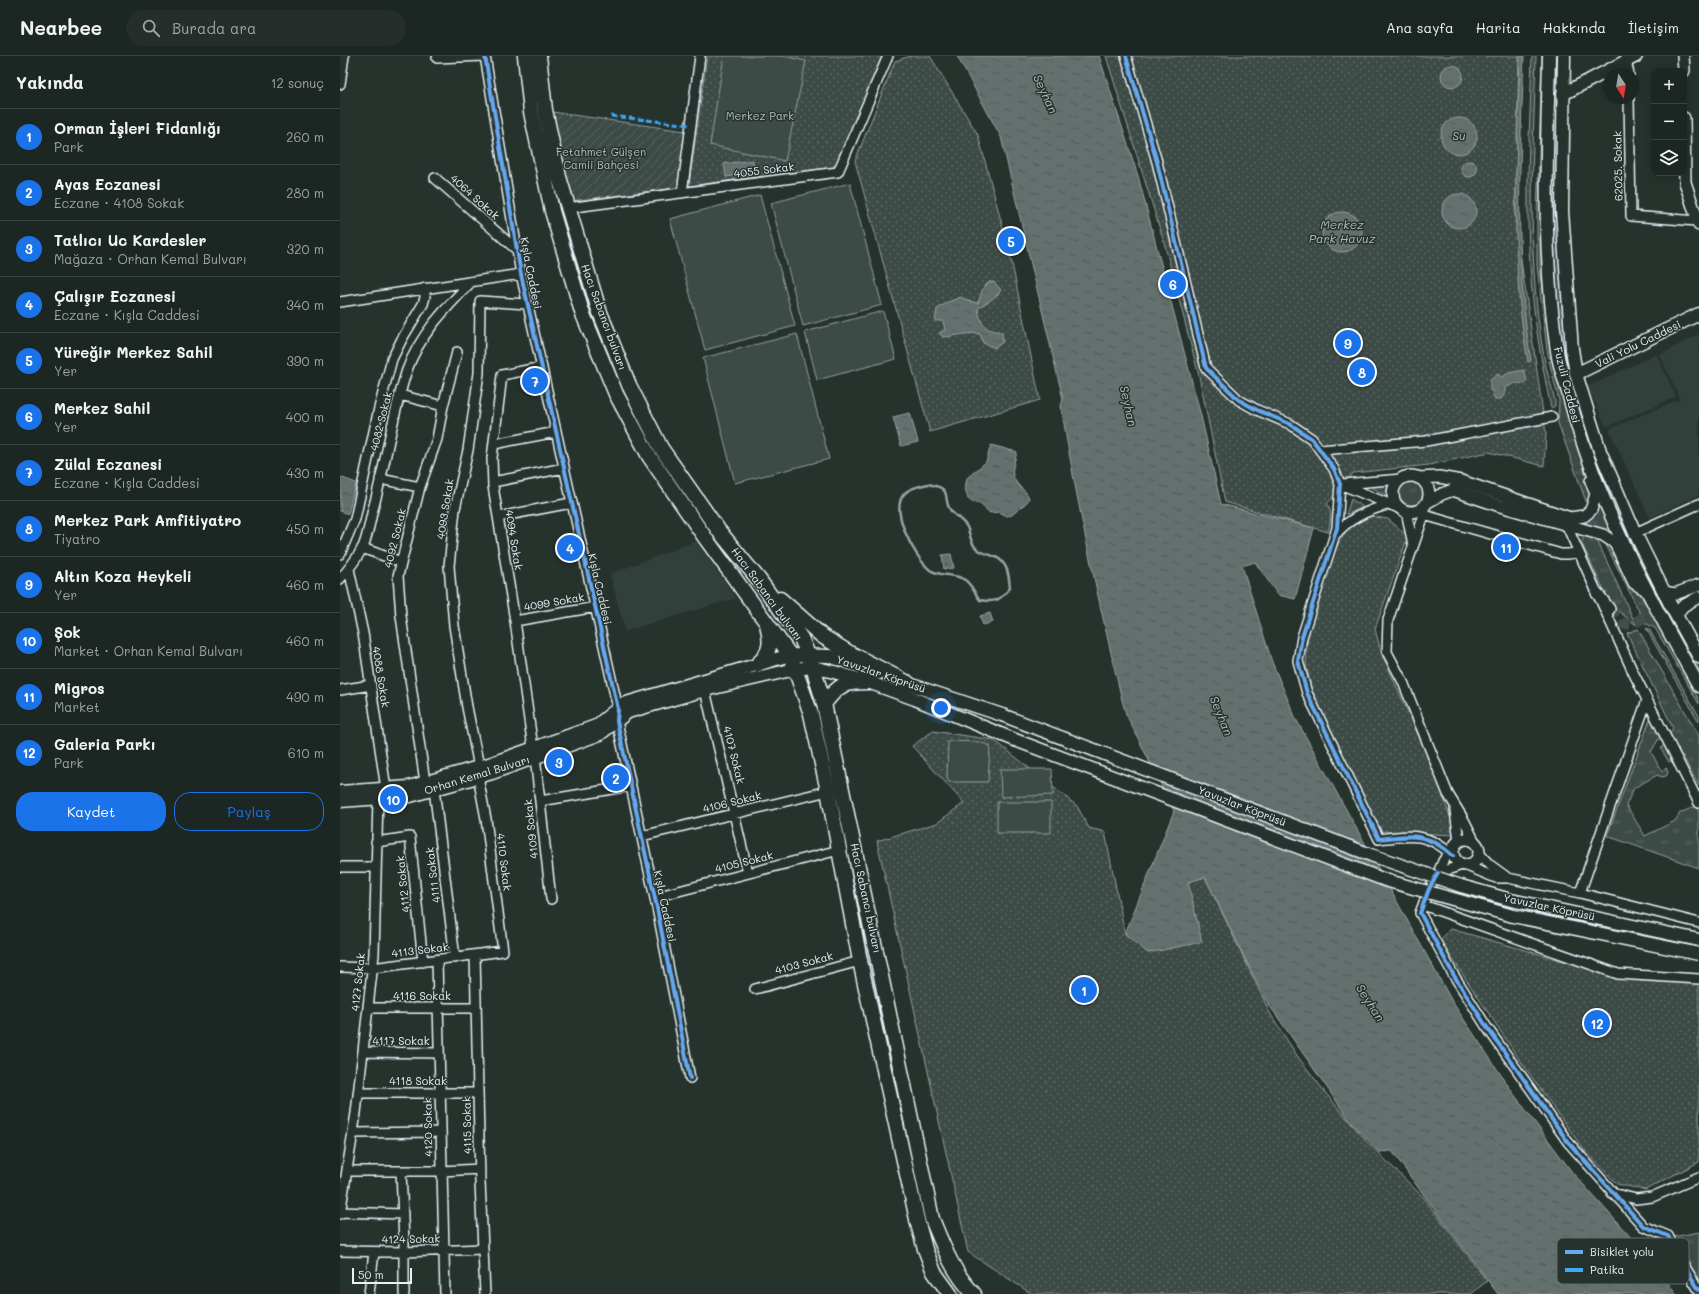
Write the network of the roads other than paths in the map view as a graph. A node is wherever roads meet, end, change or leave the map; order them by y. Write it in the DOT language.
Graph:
graph roads {
  1 [pos="344,56"];
  2 [pos="484,56"];
  3 [pos="525,56"];
  4 [pos="539,56"];
  5 [pos="700,56"];
  6 [pos="888,56"];
  7 [pos="1126,56"];
  8 [pos="1550,56"];
  9 [pos="1564,56"];
  10 [pos="1683,56"];
  11 [pos="437,58"];
  12 [pos="1629,58"];
  13 [pos="1628,68"];
  14 [pos="1684,68"];
  15 [pos="340,84"];
  16 [pos="1563,94"];
  17 [pos="1629,104"];
  18 [pos="1684,140"];
  19 [pos="436,178"];
  20 [pos="682,193"];
  21 [pos="567,208"];
  22 [pos="1698,223"];
  23 [pos="517,250"];
  24 [pos="520,274"];
  25 [pos="471,282"];
  26 [pos="425,288"];
  27 [pos="340,302"];
  28 [pos="527,304"];
  29 [pos="1699,314"];
  30 [pos="457,352"];
  31 [pos="542,368"];
  32 [pos="1576,374"];
  33 [pos="400,395"];
  34 [pos="443,406"];
  35 [pos="1552,417"];
  36 [pos="556,432"];
  37 [pos="494,444"];
  38 [pos="1320,450"];
  39 [pos="1587,457"];
  40 [pos="564,468"];
  41 [pos="1418,478"];
  42 [pos="380,479"];
  43 [pos="1402,479"];
  44 [pos="493,482"];
  45 [pos="1340,484"];
  46 [pos="420,487"];
  47 [pos="571,503"];
  48 [pos="1699,504"];
  49 [pos="1399,508"];
  50 [pos="1425,508"];
  51 [pos="498,517"];
  52 [pos="1566,524"];
  53 [pos="1635,533"];
  54 [pos="1334,536"];
  55 [pos="362,548"];
  56 [pos="1413,548"];
  57 [pos="1578,552"];
  58 [pos="340,554"];
  59 [pos="401,562"];
  60 [pos="349,569"];
  61 [pos="340,579"];
  62 [pos="760,581"];
  63 [pos="1699,586"];
  64 [pos="1646,590"];
  65 [pos="1664,592"];
  66 [pos="1597,593"];
  67 [pos="1699,597"];
  68 [pos="596,607"];
  69 [pos="1609,609"];
  70 [pos="1676,615"];
  71 [pos="766,620"];
  72 [pos="516,621"];
  73 [pos="790,655"];
  74 [pos="1699,657"];
  75 [pos="811,661"];
  76 [pos="758,664"];
  77 [pos="795,669"];
  78 [pos="868,682"];
  79 [pos="908,683"];
  80 [pos="371,685"];
  81 [pos="1699,686"];
  82 [pos="340,690"];
  83 [pos="706,690"];
  84 [pos="1647,700"];
  85 [pos="824,704"];
  86 [pos="618,709"];
  87 [pos="617,721"];
  88 [pos="534,753"];
  89 [pos="478,772"];
  90 [pos="430,786"];
  91 [pos="631,786"];
  92 [pos="386,789"];
  93 [pos="828,791"];
  94 [pos="340,792"];
  95 [pos="378,799"];
  96 [pos="340,801"];
  97 [pos="540,801"];
  98 [pos="1699,803"];
  99 [pos="1454,806"];
  100 [pos="735,813"];
  101 [pos="642,836"];
  102 [pos="376,842"];
  103 [pos="1478,848"];
  104 [pos="1454,849"];
  105 [pos="839,850"];
  106 [pos="1465,865"];
  107 [pos="340,867"];
  108 [pos="376,867"];
  109 [pos="748,873"];
  110 [pos="1438,873"];
  111 [pos="1508,878"];
  112 [pos="1580,894"];
  113 [pos="655,897"];
  114 [pos="551,899"];
  115 [pos="1423,906"];
  116 [pos="1699,923"];
  117 [pos="1699,940"];
  118 [pos="503,951"];
  119 [pos="1699,954"];
  120 [pos="475,955"];
  121 [pos="455,958"];
  122 [pos="437,960"];
  123 [pos="860,961"];
  124 [pos="423,962"];
  125 [pos="340,967"];
  126 [pos="372,968"];
  127 [pos="1699,979"];
  128 [pos="755,989"];
  129 [pos="368,1008"];
  130 [pos="476,1008"];
  131 [pos="438,1009"];
  132 [pos="363,1052"];
  133 [pos="439,1053"];
  134 [pos="690,1078"];
  135 [pos="358,1093"];
  136 [pos="440,1093"];
  137 [pos="478,1093"];
  138 [pos="353,1132"];
  139 [pos="440,1132"];
  140 [pos="480,1169"];
  141 [pos="347,1171"];
  142 [pos="401,1171"];
  143 [pos="441,1171"];
  144 [pos="1699,1177"];
  145 [pos="1612,1193"];
  146 [pos="340,1213"];
  147 [pos="403,1214"];
  148 [pos="1669,1238"];
  149 [pos="483,1249"];
  150 [pos="444,1250"];
  151 [pos="340,1251"];
  152 [pos="374,1252"];
  153 [pos="404,1252"];
  154 [pos="1689,1273"];
  155 [pos="1699,1290"];
  156 [pos="369,1294"];
  157 [pos="404,1294"];
  158 [pos="445,1294"];
  159 [pos="485,1294"];
  160 [pos="950,1294"];
  161 [pos="974,1294"];
  1 -- 15 [label="street"];
  2 -- 11 [label="street"];
  2 -- 23 [label="street, Kışla Caddesi"];
  3 -- 71 [label="main road, Hacı Sabancı bulvarı"];
  4 -- 21 [label="main road, Hacı Sabancı bulvarı"];
  5 -- 20 [label="street"];
  6 -- 20 [label="street, 4055 Sokak"];
  7 -- 38 [label="street"];
  8 -- 39 [label="main road, Fuzuli Caddesi"];
  9 -- 16 [label="main road, Fuzuli Caddesi"];
  10 -- 14 [label="street"];
  12 -- 13 [label="street"];
  12 -- 16 [label="main road"];
  16 -- 32 [label="main road, Fuzuli Caddesi"];
  17 -- 22 [label="street, 62025. Sokak"];
  18 -- 22 [label="street"];
  19 -- 23 [label="street, 4064 Sokak"];
  20 -- 21 [label="street, 4055 Sokak"];
  21 -- 62 [label="main road, Hacı Sabancı bulvarı"];
  23 -- 24 [label="street, Kışla Caddesi"];
  24 -- 25 [label="street"];
  24 -- 28 [label="street, Kışla Caddesi"];
  25 -- 26 [label="street"];
  25 -- 33 [label="street, 4082 Sokak"];
  26 -- 27 [label="street"];
  26 -- 58 [label="street"];
  28 -- 31 [label="street, Kışla Caddesi"];
  28 -- 89 [label="street, 4093 Sokak"];
  29 -- 32 [label="main road, Vali Yolu Caddesi"];
  30 -- 34 [label="street, 4092 Sokak"];
  31 -- 36 [label="street, Kışla Caddesi"];
  31 -- 37 [label="street, 4094 Sokak"];
  32 -- 53 [label="main road, Fuzuli Caddesi"];
  33 -- 34 [label="street"];
  33 -- 42 [label="street, 4082 Sokak"];
  34 -- 46 [label="street, 4092 Sokak"];
  35 -- 38 [label="street"];
  36 -- 37 [label="street"];
  36 -- 40 [label="street, Kışla Caddesi"];
  37 -- 44 [label="street, 4094 Sokak"];
  38 -- 45 [label="street"];
  39 -- 41 [label="street"];
  39 -- 64 [label="main road, Fuzuli Caddesi"];
  40 -- 44 [label="street"];
  40 -- 47 [label="street, Kışla Caddesi"];
  41 -- 43 [label="street"];
  41 -- 50 [label="street"];
  42 -- 46 [label="street"];
  42 -- 55 [label="street, 4082 Sokak"];
  43 -- 45 [label="street"];
  43 -- 49 [label="street"];
  44 -- 51 [label="street, 4094 Sokak"];
  45 -- 49 [label="street"];
  45 -- 54 [label="street"];
  46 -- 59 [label="street, 4092 Sokak"];
  47 -- 51 [label="street"];
  47 -- 68 [label="street, Kışla Caddesi"];
  48 -- 53 [label="street"];
  49 -- 50 [label="street"];
  49 -- 54 [label="street"];
  49 -- 56 [label="street"];
  50 -- 52 [label="street"];
  50 -- 56 [label="street"];
  50 -- 57 [label="street"];
  51 -- 72 [label="street, 4094 Sokak"];
  52 -- 57 [label="street"];
  52 -- 64 [label="street"];
  53 -- 65 [label="main road, Fuzuli Caddesi"];
  54 -- 104 [label="street"];
  55 -- 59 [label="street"];
  55 -- 60 [label="street, 4082 Sokak"];
  56 -- 99 [label="street"];
  57 -- 66 [label="street"];
  59 -- 90 [label="street, 4092 Sokak"];
  60 -- 61 [label="street, 4082 Sokak"];
  60 -- 80 [label="street, 4088 Sokak"];
  62 -- 75 [label="main road, Hacı Sabancı bulvarı"];
  62 -- 79 [label="main road"];
  63 -- 65 [label="street"];
  64 -- 81 [label="main road, Fuzuli Caddesi"];
  65 -- 70 [label="main road, Fuzuli Caddesi"];
  66 -- 69 [label="street"];
  66 -- 84 [label="street"];
  67 -- 70 [label="street"];
  68 -- 72 [label="street, 4099 Sokak"];
  68 -- 86 [label="street, Kışla Caddesi"];
  70 -- 74 [label="main road, Fuzuli Caddesi"];
  71 -- 73 [label="main road, Hacı Sabancı bulvarı"];
  71 -- 76 [label="main road"];
  72 -- 88 [label="street, 4094 Sokak"];
  73 -- 75 [label="main road, Yavuzlar Köprüsü"];
  73 -- 76 [label="main road, Orhan Kemal Bulvarı"];
  73 -- 77 [label="main road, Hacı Sabancı bulvarı"];
  75 -- 77 [label="main road, Orhan Kemal Bulvarı"];
  75 -- 78 [label="main road, Yavuzlar Köprüsü"];
  75 -- 79 [label="main road, Yavuzlar Köprüsü"];
  75 -- 85 [label="main road, Hacı Sabancı bulvarı"];
  76 -- 86 [label="main road, Orhan Kemal Bulvarı"];
  77 -- 83 [label="main road, Orhan Kemal Bulvarı"];
  77 -- 93 [label="main road, Hacı Sabancı bulvarı"];
  78 -- 85 [label="main road"];
  78 -- 119 [label="main road, Yavuzlar Köprüsü, bridge"];
  79 -- 117 [label="main road, Yavuzlar Köprüsü, bridge"];
  80 -- 82 [label="street"];
  80 -- 92 [label="street, 4088 Sokak"];
  83 -- 87 [label="main road, Orhan Kemal Bulvarı"];
  83 -- 100 [label="street, 4107 Sokak"];
  84 -- 98 [label="street"];
  84 -- 112 [label="street"];
  85 -- 161 [label="main road, Hacı Sabancı bulvarı"];
  86 -- 87 [label="street, Kışla Caddesi"];
  86 -- 88 [label="main road, Orhan Kemal Bulvarı"];
  87 -- 88 [label="main road, Orhan Kemal Bulvarı"];
  87 -- 91 [label="street, Kışla Caddesi"];
  88 -- 89 [label="main road, Orhan Kemal Bulvarı"];
  88 -- 97 [label="street, 4109 Sokak"];
  89 -- 90 [label="main road, Orhan Kemal Bulvarı"];
  89 -- 118 [label="street, 4110 Sokak"];
  90 -- 92 [label="main road, Orhan Kemal Bulvarı"];
  90 -- 95 [label="main road, Orhan Kemal Bulvarı"];
  90 -- 121 [label="street, 4111 Sokak"];
  91 -- 97 [label="street"];
  91 -- 101 [label="street, Kışla Caddesi"];
  92 -- 94 [label="main road, Orhan Kemal Bulvarı"];
  93 -- 100 [label="street, 4106 Sokak"];
  93 -- 105 [label="main road, Hacı Sabancı bulvarı"];
  95 -- 96 [label="main road, Orhan Kemal Bulvarı"];
  95 -- 102 [label="street, 4127 Sokak"];
  97 -- 114 [label="street, 4109 Sokak"];
  99 -- 103 [label="street"];
  99 -- 104 [label="street"];
  100 -- 101 [label="street, 4106 Sokak"];
  100 -- 109 [label="street, 4107 Sokak"];
  101 -- 113 [label="street, Kışla Caddesi"];
  102 -- 108 [label="street, 4127 Sokak"];
  102 -- 124 [label="street, 4112 Sokak"];
  103 -- 104 [label="street"];
  103 -- 106 [label="street"];
  103 -- 111 [label="street"];
  104 -- 106 [label="street"];
  104 -- 110 [label="street"];
  105 -- 109 [label="street, 4105 Sokak"];
  105 -- 123 [label="main road, Hacı Sabancı bulvarı"];
  106 -- 110 [label="street"];
  106 -- 111 [label="street"];
  107 -- 108 [label="street"];
  108 -- 126 [label="street, 4127 Sokak"];
  109 -- 113 [label="street, 4105 Sokak"];
  110 -- 115 [label="street"];
  111 -- 112 [label="street"];
  112 -- 116 [label="street"];
  113 -- 134 [label="street, Kışla Caddesi"];
  115 -- 127 [label="street"];
  115 -- 145 [label="street"];
  118 -- 120 [label="street, 4113 Sokak"];
  120 -- 121 [label="street, 4113 Sokak"];
  120 -- 130 [label="street, 4115 Sokak"];
  121 -- 122 [label="street, 4113 Sokak"];
  122 -- 124 [label="street, 4113 Sokak"];
  122 -- 131 [label="street, 4120 Sokak"];
  123 -- 128 [label="street, 4103 Sokak"];
  123 -- 160 [label="main road, Hacı Sabancı bulvarı"];
  124 -- 126 [label="street, 4113 Sokak"];
  125 -- 126 [label="street, 4113 Sokak"];
  126 -- 129 [label="street, 4127 Sokak"];
  129 -- 131 [label="street, 4116 Sokak"];
  129 -- 132 [label="street, 4127 Sokak"];
  130 -- 131 [label="street, 4116 Sokak"];
  130 -- 137 [label="street, 4115 Sokak"];
  131 -- 133 [label="street, 4120 Sokak"];
  132 -- 133 [label="street, 4117 Sokak"];
  132 -- 135 [label="street, 4127 Sokak"];
  133 -- 136 [label="street, 4120 Sokak"];
  135 -- 136 [label="street, 4118 Sokak"];
  135 -- 138 [label="street, 4127 Sokak"];
  136 -- 137 [label="street, 4118 Sokak"];
  136 -- 139 [label="street, 4120 Sokak"];
  137 -- 140 [label="street, 4115 Sokak"];
  138 -- 139 [label="street"];
  138 -- 141 [label="street, 4127 Sokak"];
  139 -- 143 [label="street, 4120 Sokak"];
  140 -- 143 [label="street"];
  140 -- 149 [label="street, 4115 Sokak"];
  141 -- 142 [label="street"];
  141 -- 146 [label="street, 4127 Sokak"];
  142 -- 143 [label="street"];
  142 -- 147 [label="street"];
  143 -- 150 [label="street, 4120 Sokak"];
  144 -- 145 [label="street"];
  145 -- 148 [label="street"];
  146 -- 147 [label="street"];
  147 -- 153 [label="street"];
  149 -- 150 [label="street, 4124 Sokak"];
  149 -- 159 [label="street, 4115 Sokak"];
  150 -- 153 [label="street, 4124 Sokak"];
  150 -- 158 [label="street, 4120 Sokak"];
  151 -- 152 [label="street, 4124 Sokak"];
  152 -- 153 [label="street, 4124 Sokak"];
  152 -- 156 [label="street"];
  153 -- 157 [label="street"];
  154 -- 155 [label="street"];
}
